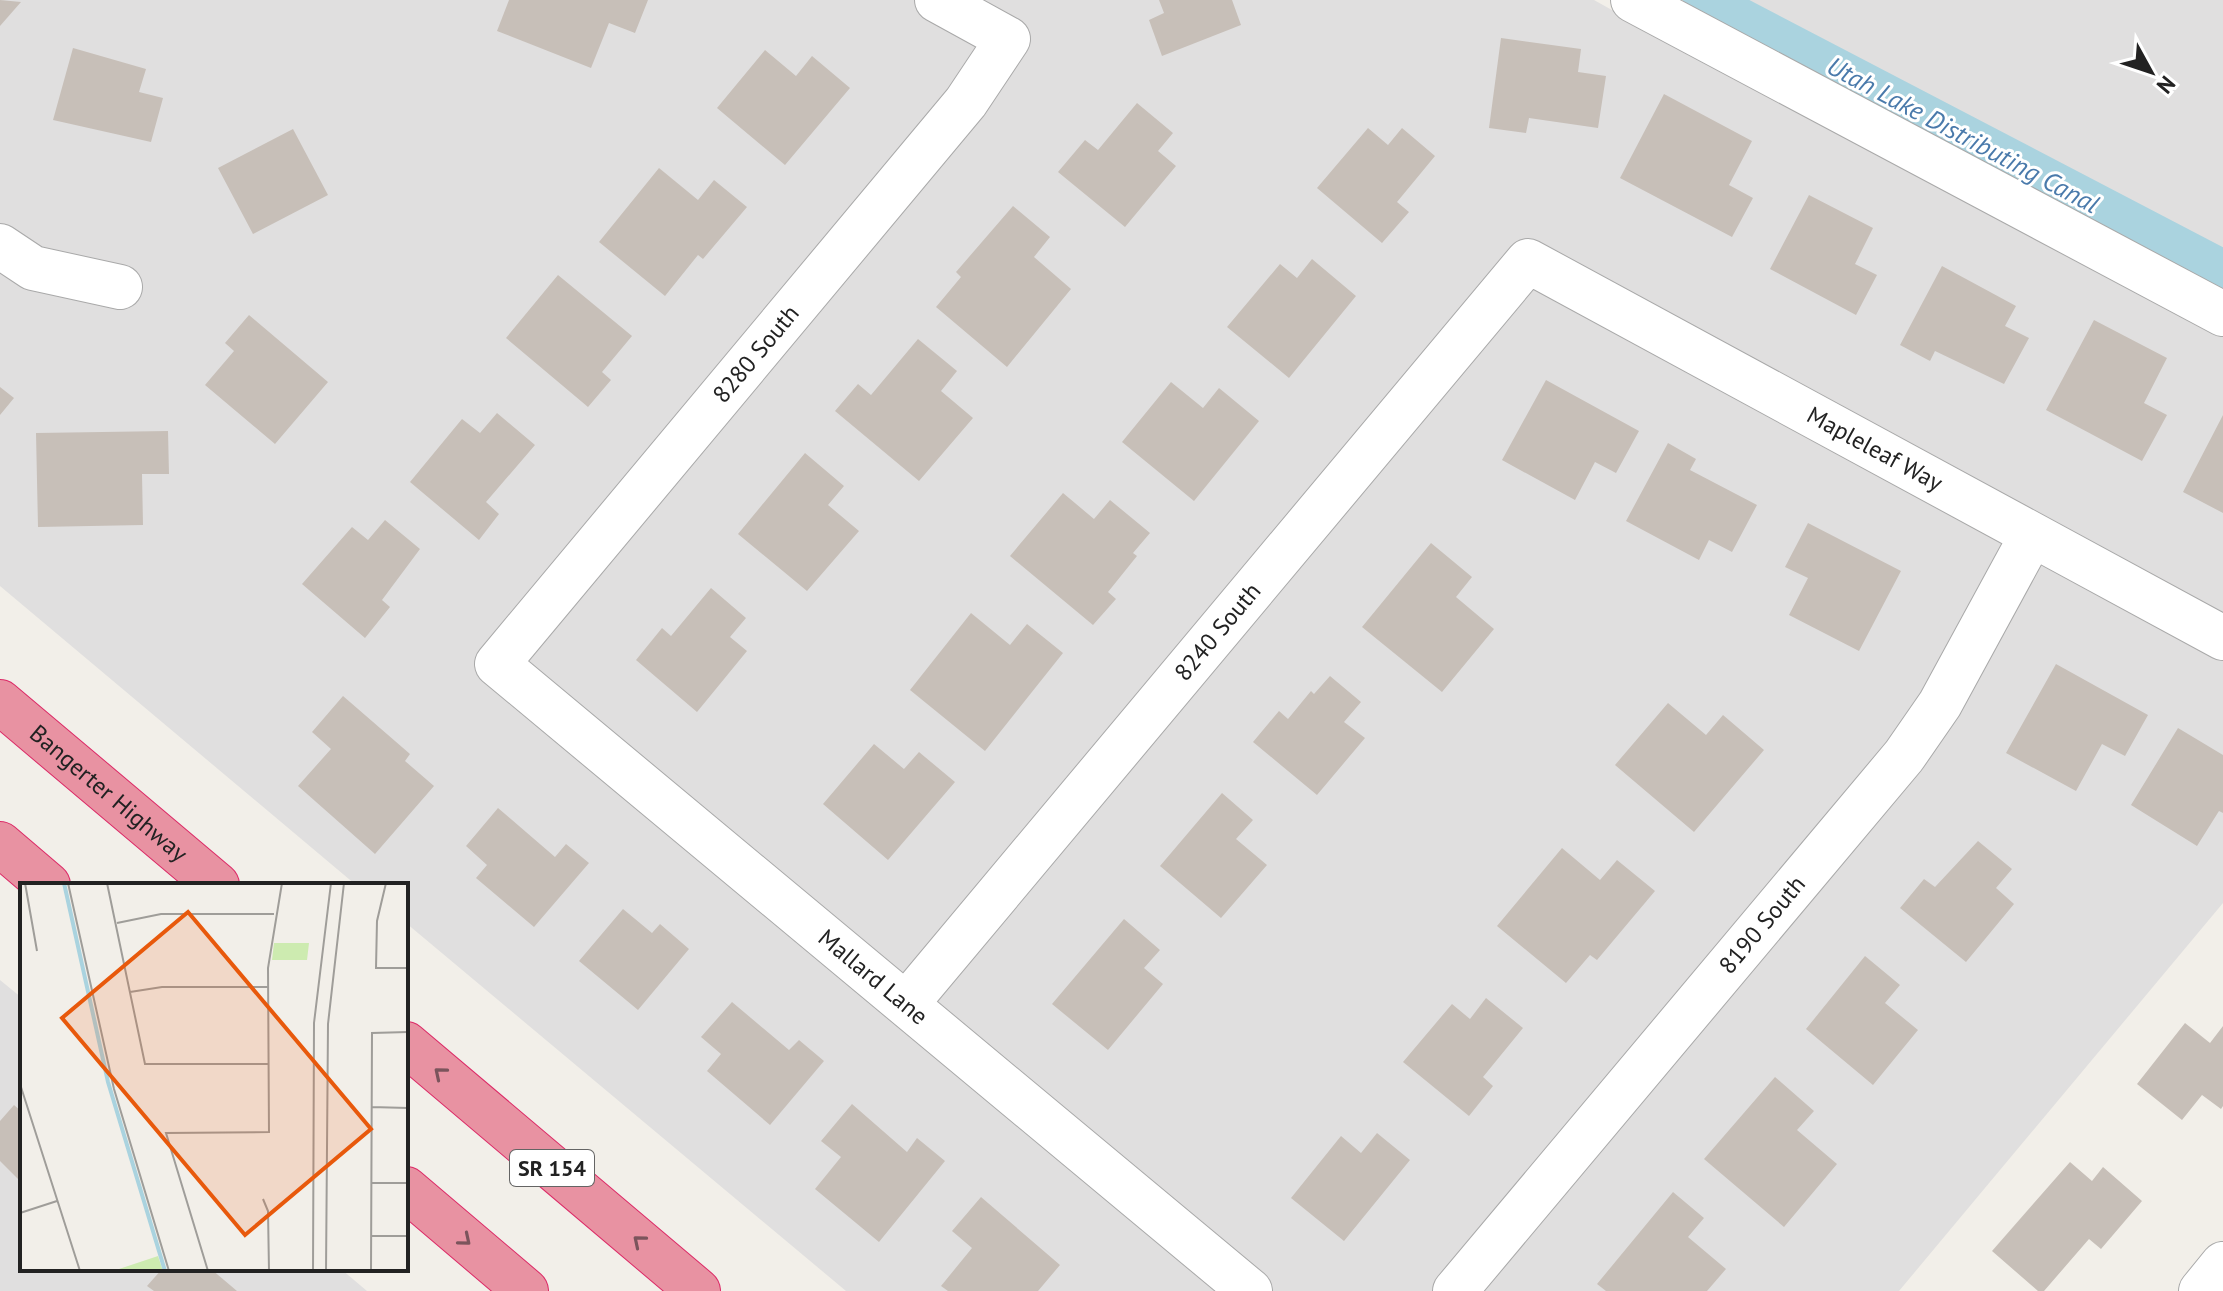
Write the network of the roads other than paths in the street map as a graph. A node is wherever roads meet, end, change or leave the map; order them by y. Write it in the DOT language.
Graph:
graph roads {
  1 [pos="937,0"];
  2 [pos="1633,0"];
  3 [pos="0,246"];
  4 [pos="1528,261"];
  5 [pos="120,287"];
  6 [pos="2223,314"];
  7 [pos="2032,535"];
  8 [pos="2223,638"];
  9 [pos="497,664"];
  10 [pos="0,702"];
  11 [pos="0,844"];
  12 [pos="46,883"];
  13 [pos="215,883"];
  14 [pos="907,1003"];
  15 [pos="408,1046"];
  16 [pos="408,1191"];
  17 [pos="2223,1264"];
  18 [pos="526,1291"];
  19 [pos="698,1291"];
  20 [pos="1250,1291"];
  21 [pos="1455,1291"];
  22 [pos="2201,1291"];
  1 -- 9 [label="street, 8280 South"];
  2 -- 6 [label="street"];
  3 -- 5 [label="street"];
  4 -- 7 [label="street, Mapleleaf Way"];
  4 -- 14 [label="street, 8240 South"];
  7 -- 8 [label="street, Mapleleaf Way"];
  7 -- 21 [label="street, 8190 South"];
  9 -- 14 [label="street, Mallard Lane"];
  10 -- 13 [label="highway, Bangerter Highway"];
  11 -- 12 [label="highway"];
  14 -- 20 [label="street, Mallard Lane"];
  19 -- 15 [label="highway, SR 154, one-way"];
  16 -- 18 [label="highway, one-way"];
  17 -- 22 [label="street"];
}
